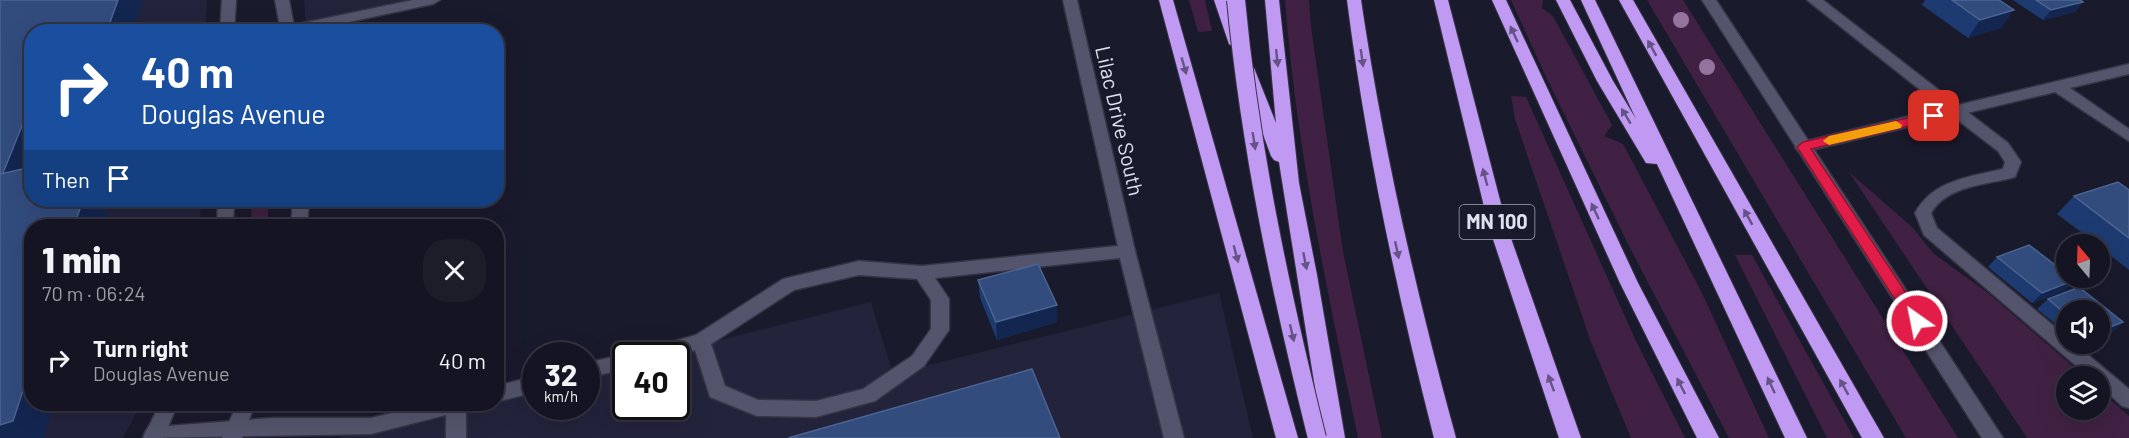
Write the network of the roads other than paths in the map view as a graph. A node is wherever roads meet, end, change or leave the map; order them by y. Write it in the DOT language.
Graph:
graph roads {
  1 [pos="229,0"];
  2 [pos="282,0"];
  3 [pos="433,0"];
  4 [pos="1070,0"];
  5 [pos="1221,0"];
  6 [pos="1236,0"];
  7 [pos="1272,0"];
  8 [pos="1354,0"];
  9 [pos="1441,0"];
  10 [pos="1498,0"];
  11 [pos="1563,0"];
  12 [pos="1588,0"];
  13 [pos="1626,0"];
  14 [pos="1709,0"];
  15 [pos="1814,0"];
  16 [pos="1168,5"];
  17 [pos="228,24"];
  18 [pos="284,24"];
  19 [pos="318,24"];
  20 [pos="2129,69"];
  21 [pos="2058,87"];
  22 [pos="1956,111"];
  23 [pos="2129,136"];
  24 [pos="1803,147"];
  25 [pos="1290,183"];
  26 [pos="1700,238"];
  27 [pos="1127,251"];
  28 [pos="922,273"];
  29 [pos="701,341"];
  30 [pos="690,344"];
  31 [pos="522,388"];
  32 [pos="504,392"];
  33 [pos="2129,400"];
  34 [pos="166,411"];
  35 [pos="243,411"];
  36 [pos="430,411"];
  37 [pos="458,411"];
  38 [pos="234,434"];
  39 [pos="154,437"];
  40 [pos="456,438"];
  41 [pos="1174,438"];
  42 [pos="1287,438"];
  43 [pos="1317,438"];
  44 [pos="1334,438"];
  45 [pos="1445,438"];
  46 [pos="1570,438"];
  47 [pos="1708,438"];
  48 [pos="1796,438"];
  49 [pos="1873,438"];
  50 [pos="1993,438"];
  1 -- 17 [label="street"];
  2 -- 18 [label="street"];
  3 -- 19 [label="street"];
  4 -- 27 [label="street, Lilac Drive South"];
  5 -- 25 [label="highway"];
  6 -- 43 [label="highway, one-way, bridge"];
  7 -- 25 [label="highway, one-way"];
  8 -- 45 [label="highway, one-way"];
  46 -- 9 [label="highway, MN 100, one-way"];
  47 -- 10 [label="highway, one-way"];
  26 -- 11 [label="highway, one-way"];
  12 -- 26 [label="highway"];
  49 -- 13 [label="highway, one-way"];
  14 -- 24 [label="street"];
  15 -- 22 [label="street"];
  16 -- 42 [label="highway, one-way"];
  20 -- 21 [label="street"];
  21 -- 22 [label="street"];
  21 -- 23 [label="street"];
  22 -- 24 [label="street"];
  22 -- 33 [label="street"];
  24 -- 50 [label="street"];
  25 -- 44 [label="highway, one-way"];
  48 -- 26 [label="highway, one-way"];
  27 -- 28 [label="street"];
  27 -- 41 [label="street, Lilac Drive South"];
  28 -- 29 [label="street"];
  28 -- 29 [label="street"];
  29 -- 30 [label="street"];
  31 -- 32 [label="street"];
  34 -- 39 [label="street"];
  35 -- 38 [label="street"];
  36 -- 38 [label="street"];
  37 -- 40 [label="street"];
  38 -- 39 [label="street"];
}
